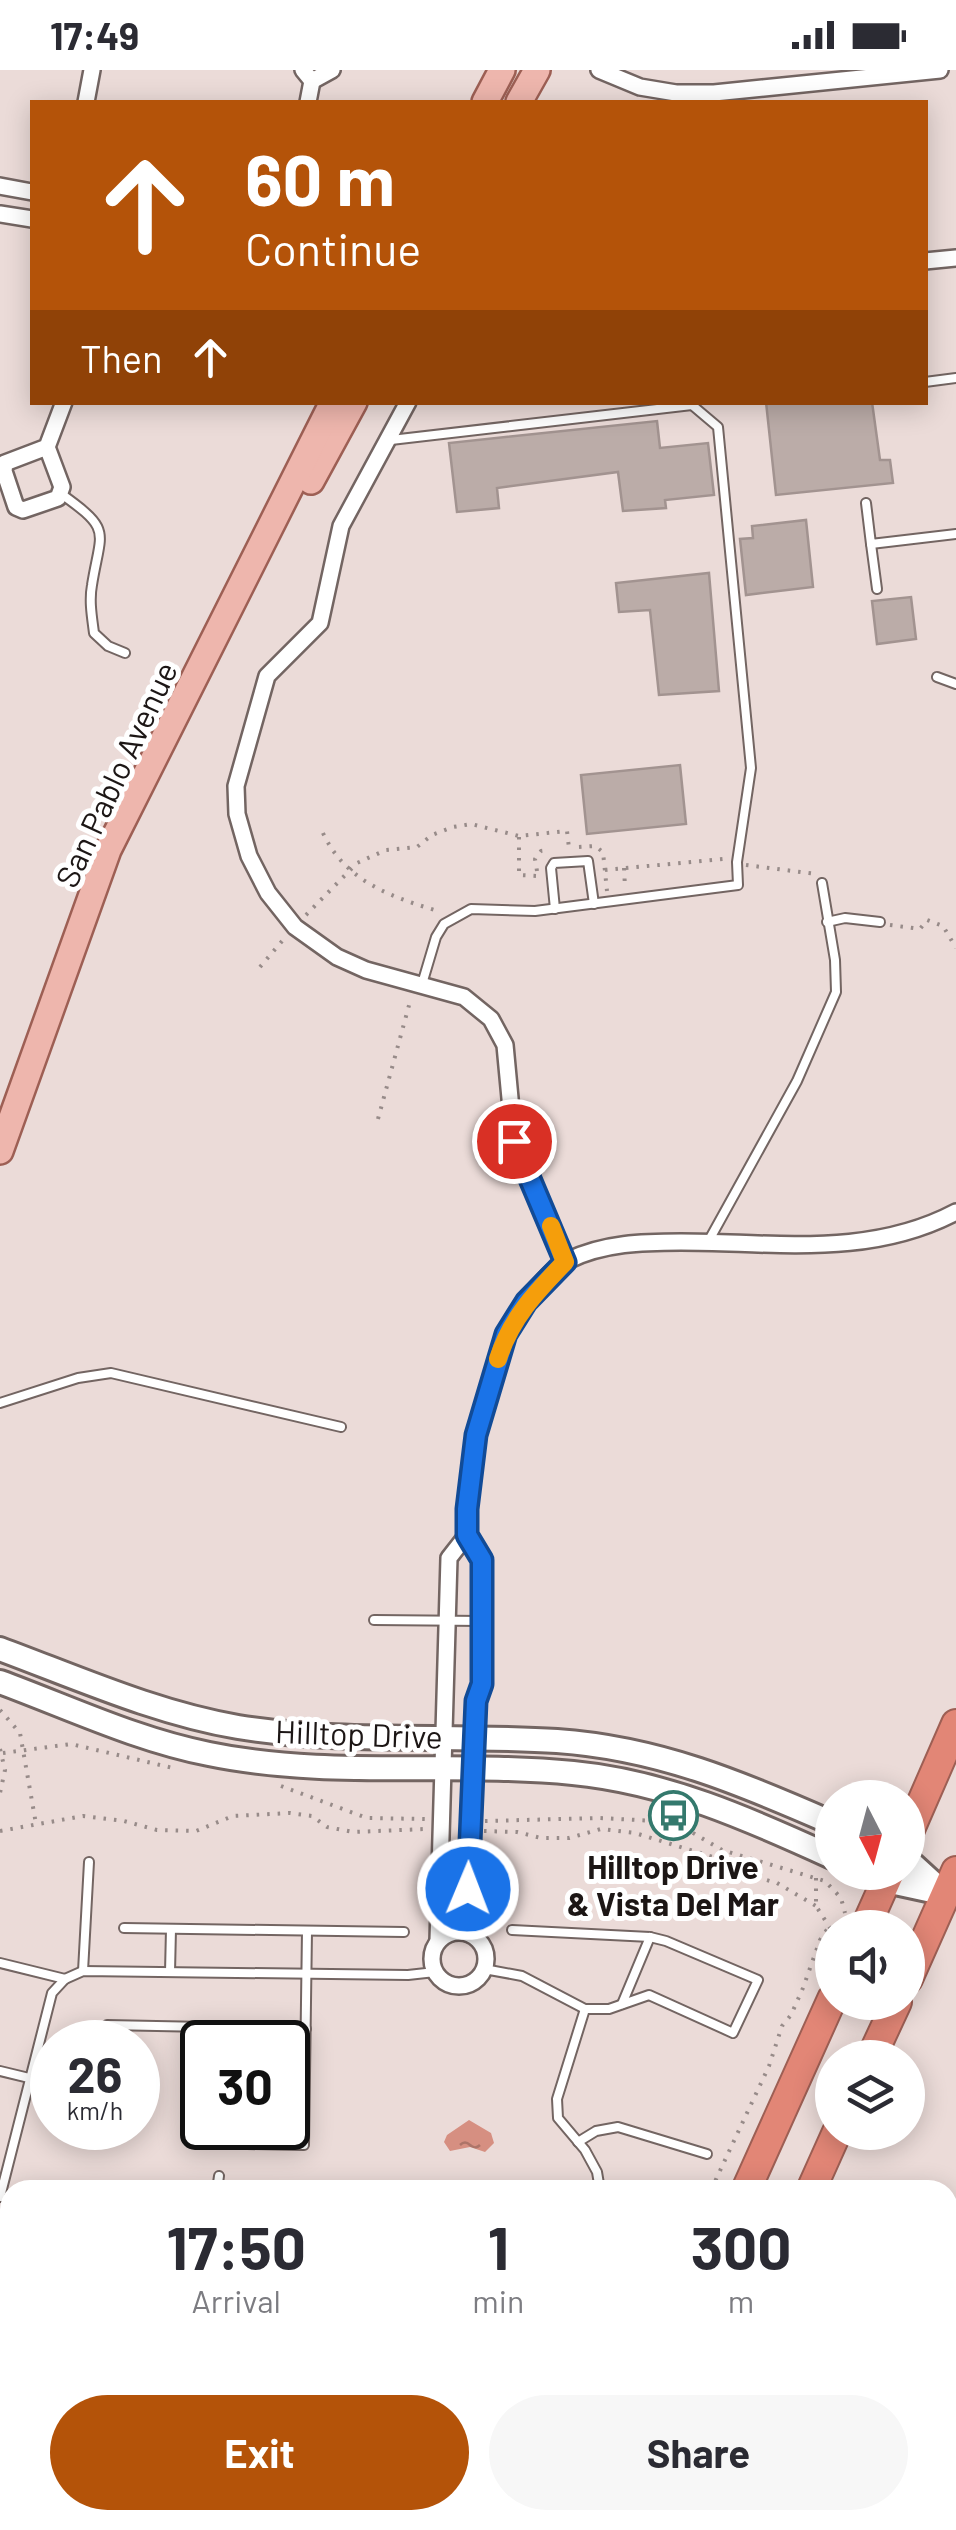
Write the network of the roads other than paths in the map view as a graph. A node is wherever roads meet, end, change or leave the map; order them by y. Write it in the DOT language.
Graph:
graph roads {
  1 [pos="92,70"];
  2 [pos="332,70"];
  3 [pos="502,70"];
  4 [pos="537,70"];
  5 [pos="599,70"];
  6 [pos="940,70"];
  7 [pos="307,76"];
  8 [pos="86,100"];
  9 [pos="486,100"];
  10 [pos="520,100"];
  11 [pos="0,186"];
  12 [pos="30,192"];
  13 [pos="0,214"];
  14 [pos="30,219"];
  15 [pos="956,258"];
  16 [pos="928,261"];
  17 [pos="956,378"];
  18 [pos="928,382"];
  19 [pos="63,405"];
  20 [pos="332,405"];
  21 [pos="352,405"];
  22 [pos="406,405"];
  23 [pos="684,405"];
  24 [pos="693,405"];
  25 [pos="388,440"];
  26 [pos="47,446"];
  27 [pos="60,493"];
  28 [pos="866,503"];
  29 [pos="956,534"];
  30 [pos="871,544"];
  31 [pos="264,545"];
  32 [pos="877,589"];
  33 [pos="124,653"];
  34 [pos="937,678"];
  35 [pos="956,684"];
  36 [pos="822,883"];
  37 [pos="594,904"];
  38 [pos="555,909"];
  39 [pos="828,922"];
  40 [pos="880,922"];
  41 [pos="422,984"];
  42 [pos="0,1151"];
  43 [pos="956,1212"];
  44 [pos="708,1242"];
  45 [pos="565,1262"];
  46 [pos="0,1403"];
  47 [pos="340,1427"];
  48 [pos="467,1535"];
  49 [pos="374,1620"];
  50 [pos="447,1620"];
  51 [pos="482,1620"];
  52 [pos="0,1650"];
  53 [pos="0,1682"];
  54 [pos="956,1724"];
  55 [pos="443,1738"];
  56 [pos="476,1738"];
  57 [pos="440,1770"];
  58 [pos="473,1770"];
  59 [pos="925,1795"];
  60 [pos="815,1816"];
  61 [pos="815,1850"];
  62 [pos="89,1862"];
  63 [pos="925,1871"];
  64 [pos="925,1883"];
  65 [pos="953,1888"];
  66 [pos="124,1928"];
  67 [pos="171,1928"];
  68 [pos="307,1930"];
  69 [pos="512,1930"];
  70 [pos="404,1932"];
  71 [pos="470,1934"];
  72 [pos="650,1938"];
  73 [pos="438,1942"];
  74 [pos="925,1944"];
  75 [pos="0,1963"];
  76 [pos="484,1969"];
  77 [pos="83,1971"];
  78 [pos="170,1972"];
  79 [pos="434,1972"];
  80 [pos="306,1973"];
  81 [pos="65,1980"];
  82 [pos="622,2004"];
  83 [pos="585,2009"];
  84 [pos="306,2020"];
  85 [pos="823,2020"];
  86 [pos="0,2071"];
  87 [pos="29,2078"];
  88 [pos="578,2142"];
  89 [pos="829,2150"];
  90 [pos="708,2154"];
  91 [pos="220,2176"];
  92 [pos="4,2180"];
  93 [pos="219,2180"];
  94 [pos="598,2180"];
  95 [pos="751,2180"];
  96 [pos="815,2180"];
  1 -- 8 [label="street"];
  2 -- 7 [label="street"];
  3 -- 9 [label="main road"];
  4 -- 10 [label="main road"];
  5 -- 6 [label="street"];
  11 -- 12 [label="street"];
  13 -- 14 [label="street"];
  15 -- 16 [label="street"];
  17 -- 18 [label="lane"];
  19 -- 26 [label="street"];
  20 -- 31 [label="main road, San Pablo Avenue"];
  21 -- 31 [label="main road, San Pablo Avenue"];
  22 -- 25 [label="street"];
  23 -- 25 [label="lane"];
  24 -- 37 [label="lane"];
  25 -- 41 [label="street"];
  26 -- 27 [label="street"];
  26 -- 27 [label="street"];
  27 -- 33 [label="lane"];
  28 -- 30 [label="lane"];
  29 -- 30 [label="lane"];
  30 -- 32 [label="lane"];
  31 -- 42 [label="main road, San Pablo Avenue"];
  34 -- 35 [label="lane"];
  36 -- 39 [label="lane"];
  37 -- 38 [label="lane"];
  37 -- 38 [label="lane"];
  38 -- 41 [label="lane"];
  39 -- 40 [label="lane"];
  39 -- 44 [label="lane"];
  41 -- 45 [label="street"];
  43 -- 44 [label="street"];
  44 -- 45 [label="street"];
  45 -- 48 [label="street"];
  46 -- 47 [label="lane"];
  48 -- 50 [label="street"];
  48 -- 51 [label="street"];
  49 -- 50 [label="lane"];
  50 -- 51 [label="lane"];
  50 -- 55 [label="street"];
  51 -- 56 [label="street"];
  52 -- 55 [label="main road, Hilltop Drive"];
  53 -- 57 [label="main road, Hilltop Drive"];
  54 -- 59 [label="highway"];
  55 -- 56 [label="main road, Hilltop Drive"];
  55 -- 57 [label="street"];
  56 -- 58 [label="street"];
  56 -- 60 [label="main road, Hilltop Drive"];
  57 -- 58 [label="main road, Hilltop Drive"];
  57 -- 73 [label="street"];
  58 -- 61 [label="main road, Hilltop Drive"];
  58 -- 71 [label="street"];
  62 -- 77 [label="lane"];
  63 -- 65 [label="main road"];
  64 -- 65 [label="main road"];
  65 -- 74 [label="highway"];
  66 -- 67 [label="lane"];
  67 -- 68 [label="lane"];
  67 -- 78 [label="lane"];
  68 -- 70 [label="lane"];
  68 -- 80 [label="lane"];
  69 -- 72 [label="lane"];
  71 -- 73 [label="street"];
  71 -- 76 [label="street"];
  72 -- 82 [label="lane"];
  72 -- 82 [label="lane"];
  73 -- 79 [label="street"];
  75 -- 81 [label="lane"];
  76 -- 79 [label="street"];
  76 -- 83 [label="lane"];
  77 -- 78 [label="lane"];
  77 -- 81 [label="lane"];
  78 -- 80 [label="lane"];
  79 -- 80 [label="lane"];
  80 -- 84 [label="lane"];
  81 -- 87 [label="lane"];
  82 -- 83 [label="lane"];
  83 -- 88 [label="lane"];
  85 -- 95 [label="highway"];
  86 -- 87 [label="lane"];
  87 -- 92 [label="lane"];
  88 -- 90 [label="lane"];
  88 -- 94 [label="lane"];
  89 -- 96 [label="highway"];
  91 -- 93 [label="lane"];
}
